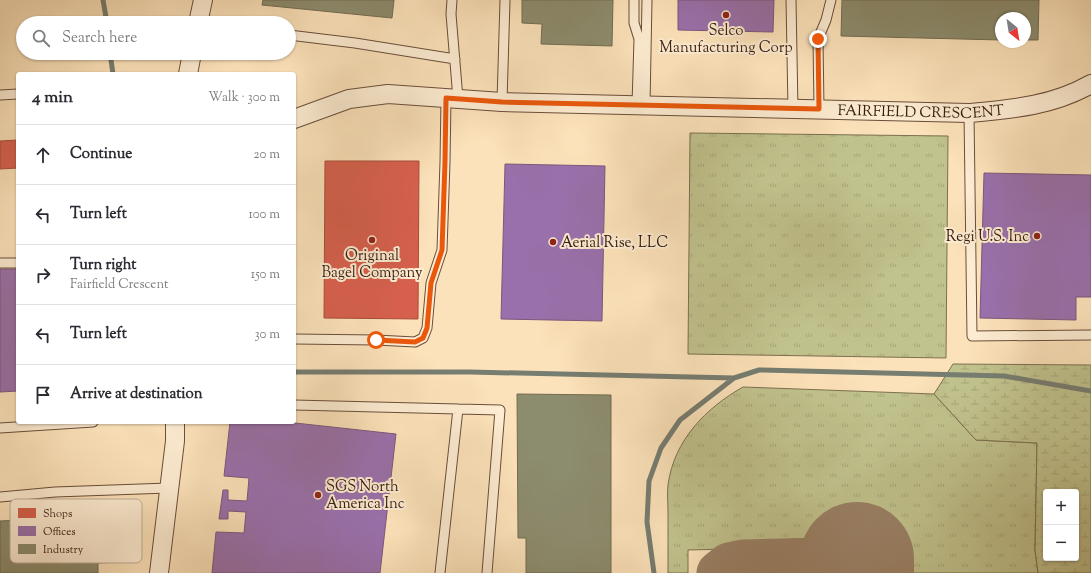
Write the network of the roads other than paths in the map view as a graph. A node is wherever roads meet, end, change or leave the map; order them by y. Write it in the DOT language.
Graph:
graph roads {
  1 [pos="203,0"];
  2 [pos="452,0"];
  3 [pos="505,0"];
  4 [pos="634,0"];
  5 [pos="647,0"];
  6 [pos="791,0"];
  7 [pos="831,0"];
  8 [pos="200,16"];
  9 [pos="296,36"];
  10 [pos="455,59"];
  11 [pos="191,60"];
  12 [pos="188,72"];
  13 [pos="1091,84"];
  14 [pos="0,94"];
  15 [pos="16,94"];
  16 [pos="452,99"];
  17 [pos="502,102"];
  18 [pos="641,105"];
  19 [pos="793,109"];
  20 [pos="819,109"];
  21 [pos="969,113"];
  22 [pos="296,118"];
  23 [pos="0,263"];
  24 [pos="16,263"];
  25 [pos="1091,335"];
  26 [pos="296,339"];
  27 [pos="296,404"];
  28 [pos="458,409"];
  29 [pos="72,424"];
  30 [pos="175,424"];
  31 [pos="0,428"];
  32 [pos="169,488"];
  33 [pos="0,497"];
  34 [pos="159,573"];
  35 [pos="440,573"];
  36 [pos="487,573"];
  1 -- 8 [label="street"];
  2 -- 10 [label="lane"];
  3 -- 17 [label="lane"];
  4 -- 18 [label="lane"];
  5 -- 18 [label="lane"];
  6 -- 19 [label="lane"];
  7 -- 20 [label="lane"];
  9 -- 10 [label="lane"];
  10 -- 16 [label="lane"];
  11 -- 12 [label="street"];
  13 -- 21 [label="street, FAIRFIELD CRESCENT"];
  14 -- 15 [label="lane"];
  16 -- 17 [label="street, FAIRFIELD CRESCENT"];
  16 -- 22 [label="street, FAIRFIELD CRESCENT"];
  16 -- 26 [label="lane"];
  17 -- 18 [label="street, FAIRFIELD CRESCENT"];
  18 -- 19 [label="street, FAIRFIELD CRESCENT"];
  19 -- 20 [label="street, FAIRFIELD CRESCENT"];
  20 -- 21 [label="street, FAIRFIELD CRESCENT"];
  21 -- 25 [label="lane"];
  23 -- 24 [label="lane"];
  27 -- 28 [label="lane"];
  28 -- 35 [label="lane"];
  28 -- 36 [label="lane"];
  29 -- 31 [label="lane"];
  30 -- 32 [label="street"];
  32 -- 33 [label="lane"];
  32 -- 34 [label="street"];
}
